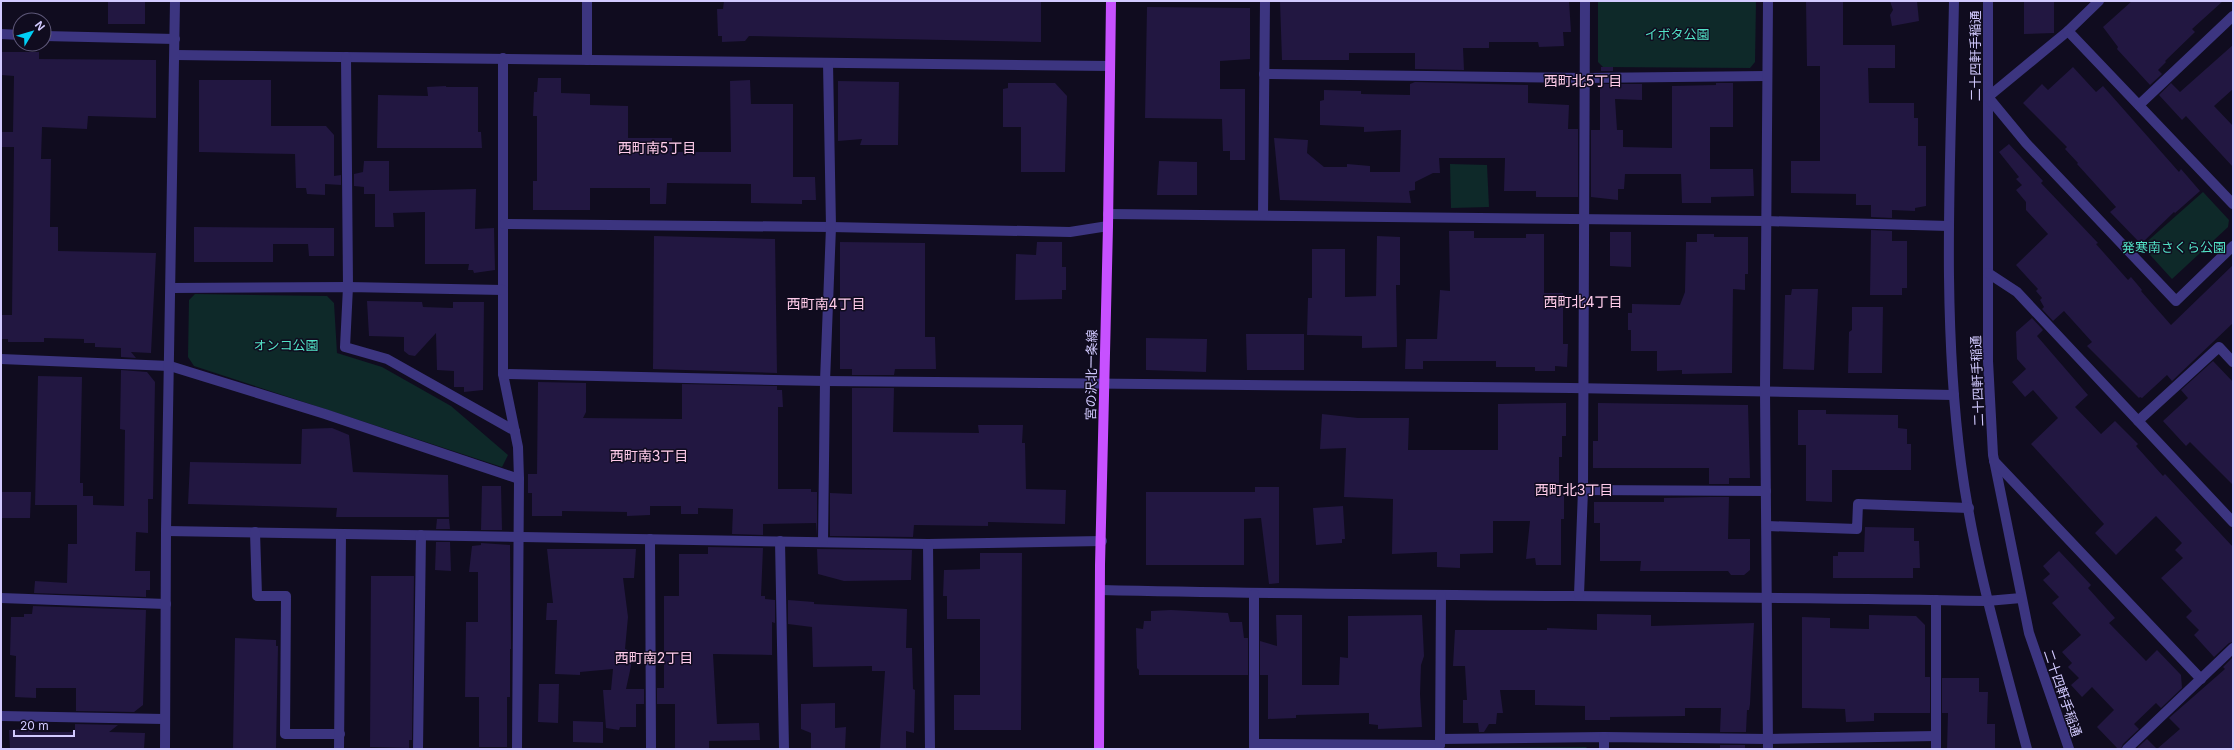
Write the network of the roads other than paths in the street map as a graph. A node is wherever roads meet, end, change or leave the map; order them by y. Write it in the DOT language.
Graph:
graph roads {
  1 [pos="175,1"];
  2 [pos="587,1"];
  3 [pos="1111,1"];
  4 [pos="1265,1"];
  5 [pos="1585,1"];
  6 [pos="1768,1"];
  7 [pos="1954,1"];
  8 [pos="1988,1"];
  9 [pos="2099,1"];
  10 [pos="2233,16"];
  11 [pos="2068,31"];
  12 [pos="1,34"];
  13 [pos="12,35"];
  14 [pos="52,36"];
  15 [pos="175,39"];
  16 [pos="175,55"];
  17 [pos="346,57"];
  18 [pos="503,58"];
  19 [pos="588,60"];
  20 [pos="828,63"];
  21 [pos="1110,66"];
  22 [pos="1264,74"];
  23 [pos="1767,76"];
  24 [pos="1585,78"];
  25 [pos="1988,97"];
  26 [pos="2139,105"];
  27 [pos="2233,204"];
  28 [pos="1108,214"];
  29 [pos="1263,214"];
  30 [pos="1584,219"];
  31 [pos="1766,220"];
  32 [pos="504,224"];
  33 [pos="1108,226"];
  34 [pos="1949,226"];
  35 [pos="831,227"];
  36 [pos="2233,246"];
  37 [pos="1988,273"];
  38 [pos="348,287"];
  39 [pos="171,288"];
  40 [pos="503,290"];
  41 [pos="1,359"];
  42 [pos="2233,362"];
  43 [pos="170,366"];
  44 [pos="503,374"];
  45 [pos="825,382"];
  46 [pos="1103,384"];
  47 [pos="1582,388"];
  48 [pos="1765,391"];
  49 [pos="1954,395"];
  50 [pos="2138,421"];
  51 [pos="515,432"];
  52 [pos="1994,461"];
  53 [pos="519,479"];
  54 [pos="1582,490"];
  55 [pos="1766,491"];
  56 [pos="1969,508"];
  57 [pos="2233,522"];
  58 [pos="1767,526"];
  59 [pos="166,530"];
  60 [pos="255,532"];
  61 [pos="341,534"];
  62 [pos="421,535"];
  63 [pos="518,537"];
  64 [pos="650,539"];
  65 [pos="780,541"];
  66 [pos="1102,541"];
  67 [pos="823,542"];
  68 [pos="928,544"];
  69 [pos="1101,590"];
  70 [pos="1254,594"];
  71 [pos="1580,595"];
  72 [pos="1442,596"];
  73 [pos="1,598"];
  74 [pos="1767,598"];
  75 [pos="2022,598"];
  76 [pos="1936,600"];
  77 [pos="1987,601"];
  78 [pos="166,604"];
  79 [pos="2233,648"];
  80 [pos="2201,679"];
  81 [pos="1,716"];
  82 [pos="164,719"];
  83 [pos="340,734"];
  84 [pos="1936,736"];
  85 [pos="1604,737"];
  86 [pos="1440,744"];
  87 [pos="1768,744"];
  88 [pos="1254,746"];
  89 [pos="165,749"];
  90 [pos="339,749"];
  91 [pos="418,749"];
  92 [pos="517,749"];
  93 [pos="651,749"];
  94 [pos="784,749"];
  95 [pos="930,749"];
  96 [pos="1099,749"];
  97 [pos="1604,749"];
  98 [pos="1936,749"];
  99 [pos="2027,749"];
  100 [pos="2068,749"];
  101 [pos="2127,749"];
  1 -- 15 [label="street"];
  2 -- 19 [label="street"];
  3 -- 21 [label="main road, 宮の沢北一条線"];
  4 -- 22 [label="street"];
  5 -- 24 [label="street"];
  6 -- 23 [label="street"];
  7 -- 34 [label="street, 二十四軒手稲通"];
  8 -- 25 [label="street, 二十四軒手稲通"];
  9 -- 11 [label="street"];
  10 -- 26 [label="street"];
  11 -- 25 [label="street"];
  11 -- 26 [label="street"];
  12 -- 13 [label="street"];
  14 -- 15 [label="street"];
  15 -- 16 [label="street"];
  16 -- 17 [label="street"];
  16 -- 39 [label="street"];
  17 -- 18 [label="street"];
  17 -- 38 [label="street"];
  18 -- 19 [label="street"];
  18 -- 32 [label="street"];
  19 -- 20 [label="street"];
  20 -- 21 [label="street"];
  20 -- 35 [label="street"];
  21 -- 28 [label="main road, 宮の沢北一条線"];
  22 -- 24 [label="street"];
  22 -- 29 [label="street"];
  23 -- 24 [label="street"];
  23 -- 31 [label="street"];
  24 -- 30 [label="street"];
  25 -- 36 [label="street"];
  25 -- 37 [label="street, 二十四軒手稲通"];
  26 -- 27 [label="street"];
  28 -- 29 [label="street"];
  28 -- 33 [label="main road, 宮の沢北一条線"];
  29 -- 30 [label="street"];
  30 -- 31 [label="street"];
  30 -- 47 [label="street"];
  31 -- 34 [label="street"];
  31 -- 48 [label="street"];
  32 -- 35 [label="street"];
  32 -- 40 [label="street"];
  33 -- 35 [label="street"];
  33 -- 46 [label="main road, 宮の沢北一条線"];
  34 -- 49 [label="street, 二十四軒手稲通"];
  35 -- 45 [label="street"];
  37 -- 50 [label="street"];
  37 -- 52 [label="street, 二十四軒手稲通"];
  38 -- 39 [label="street"];
  38 -- 40 [label="street"];
  38 -- 51 [label="street"];
  39 -- 43 [label="street"];
  40 -- 44 [label="street"];
  41 -- 43 [label="street"];
  42 -- 50 [label="street"];
  43 -- 53 [label="street"];
  43 -- 59 [label="street"];
  44 -- 45 [label="street"];
  44 -- 51 [label="street"];
  45 -- 46 [label="street"];
  45 -- 67 [label="street"];
  46 -- 47 [label="street"];
  46 -- 66 [label="main road, 宮の沢北一条線"];
  47 -- 48 [label="street"];
  47 -- 54 [label="street"];
  48 -- 49 [label="street"];
  48 -- 55 [label="street"];
  49 -- 56 [label="street, 二十四軒手稲通"];
  50 -- 57 [label="street"];
  51 -- 53 [label="street"];
  52 -- 75 [label="street, 二十四軒手稲通"];
  52 -- 80 [label="street"];
  53 -- 63 [label="street"];
  54 -- 55 [label="street"];
  54 -- 71 [label="street"];
  55 -- 58 [label="street"];
  56 -- 58 [label="street"];
  56 -- 77 [label="street, 二十四軒手稲通"];
  58 -- 74 [label="street"];
  59 -- 60 [label="street"];
  59 -- 78 [label="street"];
  60 -- 61 [label="street"];
  60 -- 83 [label="street"];
  61 -- 62 [label="street"];
  61 -- 83 [label="street"];
  62 -- 63 [label="street"];
  62 -- 91 [label="street"];
  63 -- 64 [label="street"];
  63 -- 92 [label="street"];
  64 -- 65 [label="street"];
  64 -- 93 [label="street"];
  65 -- 67 [label="street"];
  65 -- 94 [label="street"];
  66 -- 68 [label="street"];
  66 -- 69 [label="main road, 宮の沢北一条線"];
  67 -- 68 [label="street"];
  68 -- 95 [label="street"];
  69 -- 70 [label="street"];
  69 -- 96 [label="main road, 宮の沢北一条線"];
  70 -- 72 [label="street"];
  70 -- 88 [label="street"];
  71 -- 72 [label="street"];
  71 -- 74 [label="street"];
  72 -- 86 [label="street"];
  73 -- 78 [label="street"];
  74 -- 76 [label="street"];
  74 -- 87 [label="street"];
  75 -- 77 [label="street"];
  75 -- 100 [label="street, 二十四軒手稲通"];
  76 -- 77 [label="street"];
  76 -- 84 [label="street"];
  77 -- 99 [label="street, 二十四軒手稲通"];
  78 -- 82 [label="street"];
  79 -- 80 [label="street"];
  80 -- 101 [label="street"];
  81 -- 82 [label="street"];
  82 -- 89 [label="street"];
  83 -- 90 [label="street"];
  84 -- 87 [label="street"];
  84 -- 98 [label="street"];
  85 -- 86 [label="street"];
  85 -- 87 [label="street"];
  85 -- 97 [label="street"];
  86 -- 88 [label="street"];
}
